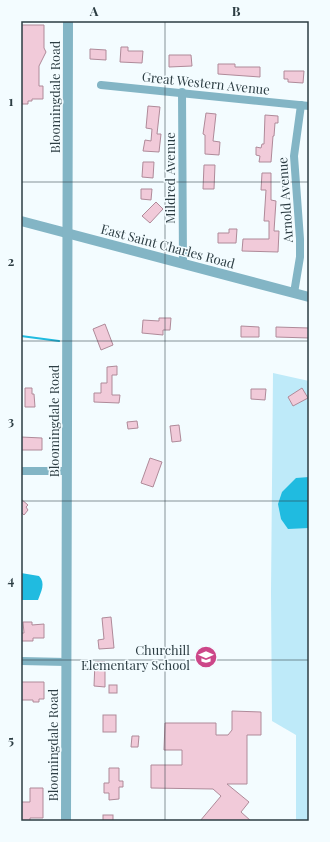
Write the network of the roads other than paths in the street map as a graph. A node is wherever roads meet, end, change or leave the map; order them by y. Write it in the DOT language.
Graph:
graph roads {
  1 [pos="68,21"];
  2 [pos="101,85"];
  3 [pos="182,92"];
  4 [pos="305,106"];
  5 [pos="21,221"];
  6 [pos="68,233"];
  7 [pos="182,263"];
  8 [pos="294,293"];
  9 [pos="309,297"];
  10 [pos="67,471"];
  11 [pos="21,472"];
  12 [pos="21,661"];
  13 [pos="66,662"];
  14 [pos="66,821"];
  1 -- 6 [label="street, Bloomingdale Road"];
  2 -- 3 [label="street, Great Western Avenue"];
  3 -- 4 [label="street, Great Western Avenue"];
  3 -- 7 [label="street, Mildred Avenue"];
  4 -- 8 [label="street, Arnold Avenue"];
  5 -- 6 [label="street, East Saint Charles Road"];
  6 -- 7 [label="street, East Saint Charles Road"];
  6 -- 10 [label="street, Bloomingdale Road"];
  7 -- 8 [label="street, East Saint Charles Road"];
  8 -- 9 [label="street, East Saint Charles Road"];
  10 -- 11 [label="street"];
  10 -- 13 [label="street, Bloomingdale Road"];
  12 -- 13 [label="street"];
  13 -- 14 [label="street, Bloomingdale Road"];
}
